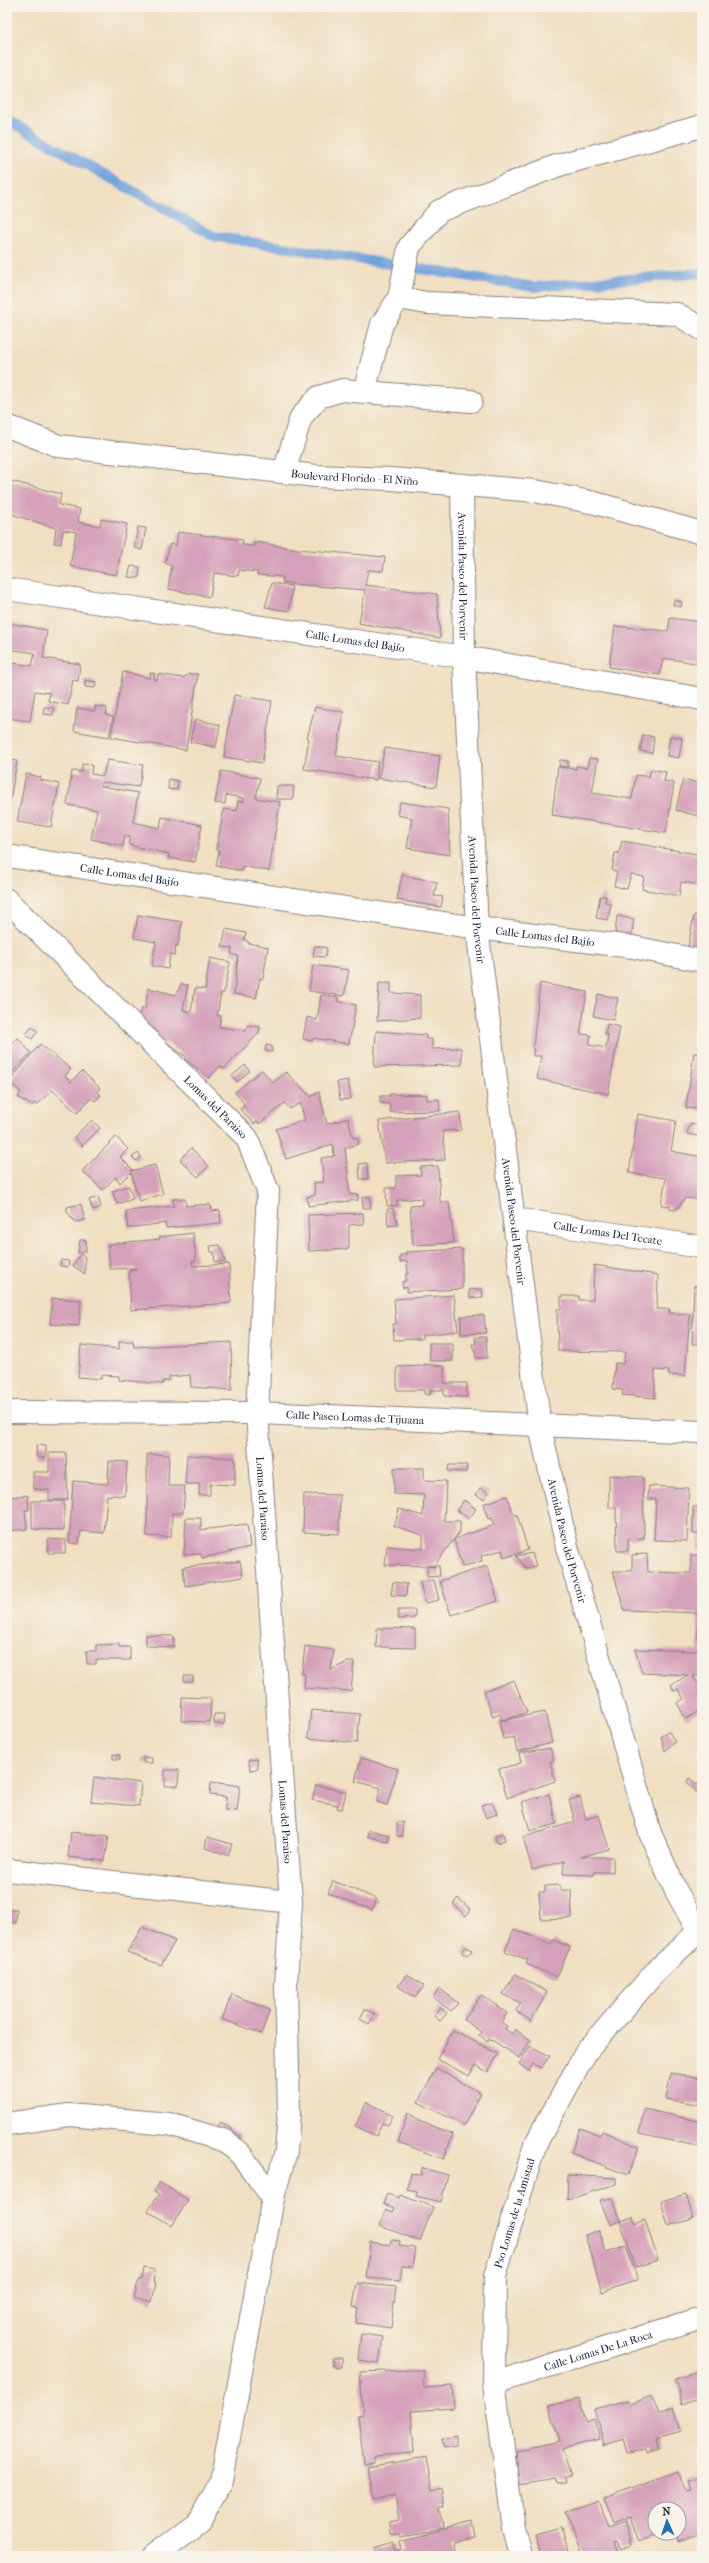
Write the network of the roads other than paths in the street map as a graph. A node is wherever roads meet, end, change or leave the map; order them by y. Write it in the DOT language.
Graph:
graph roads {
  1 [pos="702,126"];
  2 [pos="399,298"];
  3 [pos="702,329"];
  4 [pos="364,392"];
  5 [pos="470,401"];
  6 [pos="7,426"];
  7 [pos="284,472"];
  8 [pos="462,486"];
  9 [pos="702,533"];
  10 [pos="7,589"];
  11 [pos="464,657"];
  12 [pos="702,699"];
  13 [pos="7,856"];
  14 [pos="7,900"];
  15 [pos="477,928"];
  16 [pos="702,961"];
  17 [pos="515,1219"];
  18 [pos="702,1247"];
  19 [pos="7,1412"];
  20 [pos="257,1413"];
  21 [pos="540,1427"];
  22 [pos="702,1432"];
  23 [pos="7,1870"];
  24 [pos="291,1902"];
  25 [pos="701,1930"];
  26 [pos="7,2124"];
  27 [pos="273,2198"];
  28 [pos="702,2318"];
  29 [pos="494,2383"];
  30 [pos="153,2556"];
  31 [pos="521,2556"];
  1 -- 2 [label="street"];
  2 -- 3 [label="street"];
  2 -- 4 [label="street"];
  4 -- 5 [label="street"];
  4 -- 7 [label="street"];
  6 -- 7 [label="street, Boulevard Florido - El Niño"];
  7 -- 8 [label="street, Boulevard Florido - El Niño"];
  8 -- 9 [label="street, Boulevard Florido - El Niño"];
  8 -- 11 [label="street, Avenida Paseo del Porvenir"];
  10 -- 11 [label="street, Calle Lomas del Bajío"];
  11 -- 12 [label="street, Calle Lomas del Bajío"];
  11 -- 15 [label="street, Avenida Paseo del Porvenir"];
  13 -- 15 [label="street, Calle Lomas del Bajío"];
  14 -- 20 [label="street, Lomas del Paraiso"];
  15 -- 16 [label="street, Calle Lomas del Bajío"];
  15 -- 17 [label="street, Avenida Paseo del Porvenir"];
  17 -- 18 [label="street, Calle Lomas Del Tecate"];
  17 -- 21 [label="street, Avenida Paseo del Porvenir"];
  19 -- 20 [label="street, Calle Paseo Lomas de Tijuana"];
  20 -- 21 [label="street, Calle Paseo Lomas de Tijuana"];
  20 -- 24 [label="street, Lomas del Paraiso"];
  21 -- 22 [label="street, Calle Paseo Lomas de Tijuana"];
  21 -- 25 [label="street, Avenida Paseo del Porvenir"];
  23 -- 24 [label="street"];
  24 -- 27 [label="street, Lomas del Paraiso"];
  25 -- 29 [label="street, Pso Lomas de la Amistad"];
  26 -- 27 [label="street"];
  27 -- 30 [label="street, Lomas del Paraiso"];
  28 -- 29 [label="street, Calle Lomas De La Roca"];
  29 -- 31 [label="street, Pso Lomas de la Amistad"];
}
